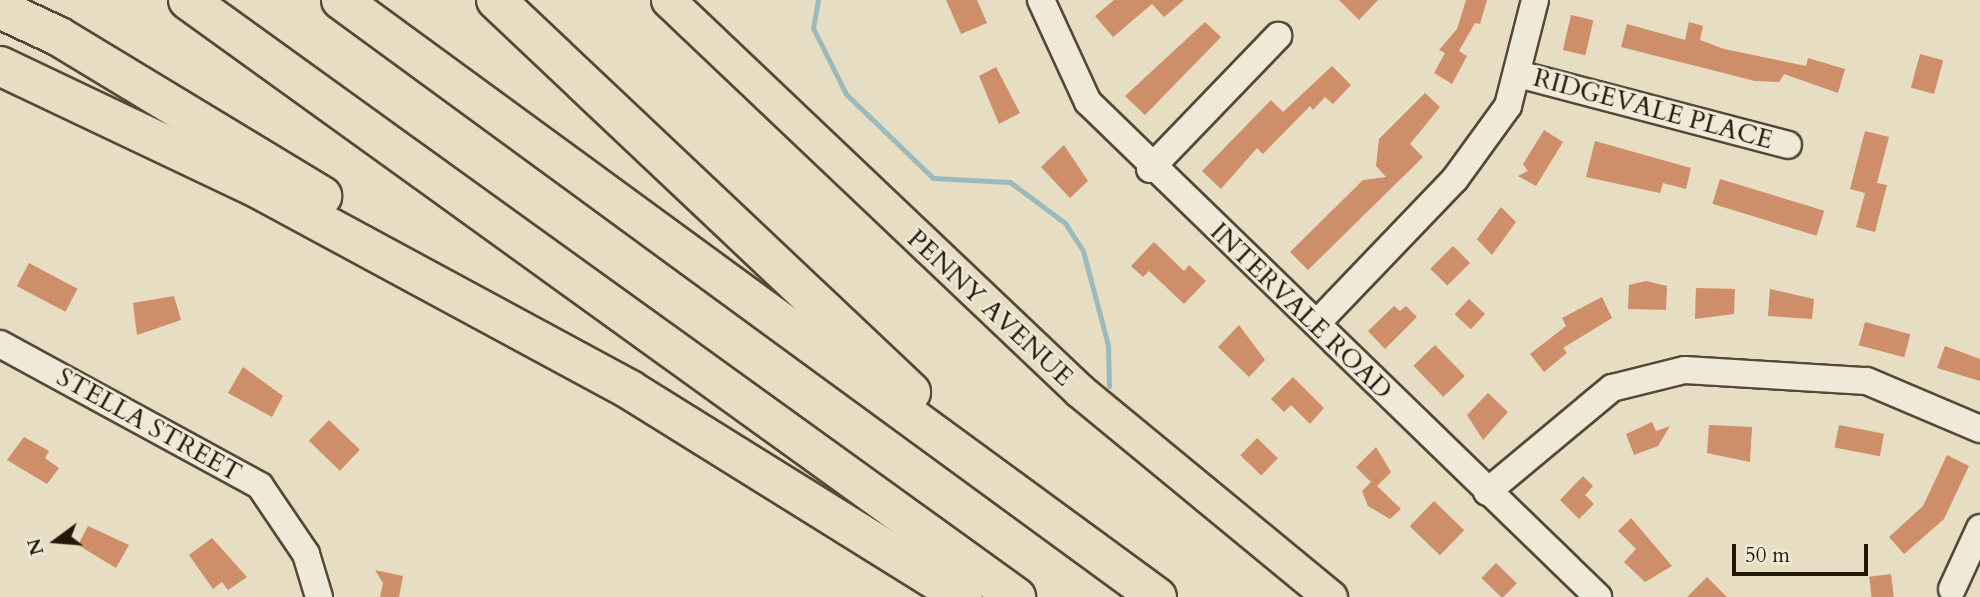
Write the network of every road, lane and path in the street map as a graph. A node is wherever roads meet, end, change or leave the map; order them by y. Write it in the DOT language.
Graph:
graph roads {
  1 [pos="188,0"];
  2 [pos="341,0"];
  3 [pos="496,0"];
  4 [pos="668,0"];
  5 [pos="1535,0"];
  6 [pos="1044,1"];
  7 [pos="0,9"];
  8 [pos="1278,36"];
  9 [pos="0,66"];
  10 [pos="1518,74"];
  11 [pos="1788,145"];
  12 [pos="1150,169"];
  13 [pos="1317,323"];
  14 [pos="0,344"];
  15 [pos="631,390"];
  16 [pos="1980,429"];
  17 [pos="1487,492"];
  18 [pos="1980,528"];
  19 [pos="1071,536"];
  20 [pos="1952,590"];
  21 [pos="319,597"];
  22 [pos="963,597"];
  23 [pos="1016,597"];
  24 [pos="1157,597"];
  25 [pos="1330,597"];
  26 [pos="1598,597"];
  1 -- 23 [label="highway"];
  2 -- 19 [label="highway"];
  3 -- 19 [label="highway"];
  4 -- 25 [label="main road, PENNY AVENUE"];
  5 -- 10 [label="street"];
  6 -- 12 [label="street, INTERVALE ROAD"];
  7 -- 15 [label="highway"];
  8 -- 12 [label="street"];
  9 -- 15 [label="highway"];
  10 -- 11 [label="street, RIDGEVALE PLACE"];
  10 -- 13 [label="street"];
  12 -- 13 [label="street, INTERVALE ROAD"];
  13 -- 17 [label="street, INTERVALE ROAD"];
  14 -- 21 [label="street, STELLA STREET"];
  15 -- 22 [label="highway"];
  16 -- 17 [label="street"];
  17 -- 26 [label="street, INTERVALE ROAD"];
  18 -- 20 [label="street"];
  19 -- 24 [label="highway"];
}
